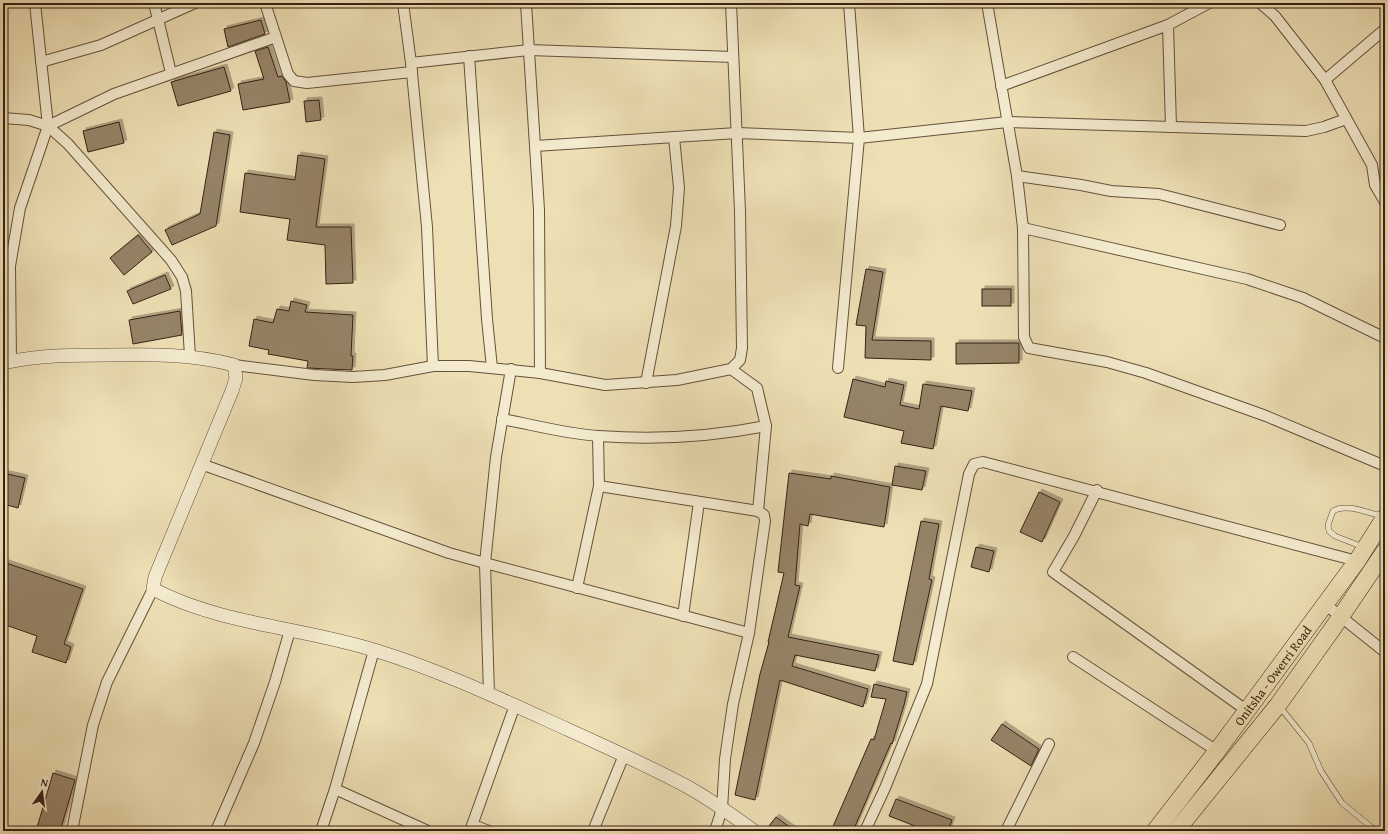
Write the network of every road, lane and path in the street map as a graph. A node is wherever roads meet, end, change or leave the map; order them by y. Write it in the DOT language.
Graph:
graph roads {
  1 [pos="34,3"];
  2 [pos="154,3"];
  3 [pos="195,3"];
  4 [pos="265,3"];
  5 [pos="403,3"];
  6 [pos="526,3"];
  7 [pos="731,3"];
  8 [pos="849,3"];
  9 [pos="987,3"];
  10 [pos="1209,3"];
  11 [pos="1260,3"];
  12 [pos="157,19"];
  13 [pos="1168,25"];
  14 [pos="1385,29"];
  15 [pos="276,37"];
  16 [pos="529,50"];
  17 [pos="469,56"];
  18 [pos="733,57"];
  19 [pos="41,62"];
  20 [pos="411,67"];
  21 [pos="171,73"];
  22 [pos="1325,80"];
  23 [pos="1001,86"];
  24 [pos="3,118"];
  25 [pos="1346,118"];
  26 [pos="1007,122"];
  27 [pos="48,126"];
  28 [pos="1171,127"];
  29 [pos="737,133"];
  30 [pos="674,137"];
  31 [pos="859,138"];
  32 [pos="535,146"];
  33 [pos="1017,176"];
  34 [pos="1385,202"];
  35 [pos="1280,225"];
  36 [pos="1023,228"];
  37 [pos="6,266"];
  38 [pos="1385,338"];
  39 [pos="190,356"];
  40 [pos="7,362"];
  41 [pos="234,365"];
  42 [pos="433,366"];
  43 [pos="492,368"];
  44 [pos="838,368"];
  45 [pos="511,369"];
  46 [pos="731,369"];
  47 [pos="540,373"];
  48 [pos="646,383"];
  49 [pos="502,419"];
  50 [pos="766,426"];
  51 [pos="598,436"];
  52 [pos="201,464"];
  53 [pos="1385,466"];
  54 [pos="599,486"];
  55 [pos="1097,490"];
  56 [pos="699,502"];
  57 [pos="758,511"];
  58 [pos="1385,517"];
  59 [pos="1385,551"];
  60 [pos="1361,554"];
  61 [pos="485,563"];
  62 [pos="577,588"];
  63 [pos="153,589"];
  64 [pos="1325,604"];
  65 [pos="684,616"];
  66 [pos="1340,618"];
  67 [pos="290,630"];
  68 [pos="749,633"];
  69 [pos="1294,645"];
  70 [pos="374,650"];
  71 [pos="1385,652"];
  72 [pos="1073,657"];
  73 [pos="1312,657"];
  74 [pos="489,694"];
  75 [pos="515,705"];
  76 [pos="1278,705"];
  77 [pos="1246,710"];
  78 [pos="1049,744"];
  79 [pos="1217,751"];
  80 [pos="624,755"];
  81 [pos="335,789"];
  82 [pos="722,808"];
  83 [pos="471,828"];
  84 [pos="72,831"];
  85 [pos="216,831"];
  86 [pos="321,831"];
  87 [pos="428,831"];
  88 [pos="489,831"];
  89 [pos="593,831"];
  90 [pos="715,831"];
  91 [pos="754,831"];
  92 [pos="865,831"];
  93 [pos="1006,831"];
  94 [pos="1155,831"];
  95 [pos="1176,831"];
  96 [pos="1376,831"];
  1 -- 19 [label="street"];
  2 -- 12 [label="street"];
  3 -- 12 [label="street"];
  4 -- 15 [label="street"];
  5 -- 20 [label="street"];
  6 -- 16 [label="street"];
  7 -- 18 [label="street"];
  8 -- 31 [label="street"];
  9 -- 23 [label="street"];
  10 -- 13 [label="street"];
  11 -- 22 [label="street"];
  12 -- 19 [label="street"];
  12 -- 21 [label="street"];
  13 -- 23 [label="street"];
  13 -- 28 [label="street"];
  14 -- 22 [label="street"];
  15 -- 20 [label="street"];
  15 -- 21 [label="street"];
  16 -- 17 [label="street"];
  16 -- 18 [label="street"];
  16 -- 32 [label="street"];
  17 -- 20 [label="street"];
  17 -- 43 [label="street"];
  18 -- 29 [label="street"];
  19 -- 27 [label="street"];
  20 -- 42 [label="street"];
  21 -- 27 [label="street"];
  22 -- 25 [label="street"];
  23 -- 26 [label="street"];
  24 -- 27 [label="street"];
  25 -- 28 [label="street"];
  25 -- 34 [label="street"];
  26 -- 28 [label="street"];
  26 -- 31 [label="street"];
  26 -- 33 [label="street"];
  27 -- 37 [label="street"];
  27 -- 39 [label="street"];
  29 -- 30 [label="street"];
  29 -- 31 [label="street"];
  29 -- 46 [label="street"];
  30 -- 32 [label="street"];
  30 -- 48 [label="street"];
  31 -- 44 [label="street"];
  32 -- 47 [label="street"];
  33 -- 35 [label="street"];
  33 -- 36 [label="street"];
  36 -- 38 [label="street"];
  36 -- 53 [label="street"];
  37 -- 40 [label="street"];
  39 -- 40 [label="street"];
  39 -- 41 [label="street"];
  41 -- 42 [label="street"];
  41 -- 52 [label="street"];
  42 -- 43 [label="street"];
  43 -- 45 [label="street"];
  45 -- 47 [label="street"];
  45 -- 49 [label="street"];
  46 -- 48 [label="street"];
  46 -- 50 [label="street"];
  47 -- 48 [label="street"];
  49 -- 51 [label="street"];
  49 -- 61 [label="street"];
  50 -- 51 [label="street"];
  50 -- 57 [label="street"];
  51 -- 54 [label="street"];
  52 -- 61 [label="street"];
  52 -- 63 [label="street"];
  54 -- 56 [label="street"];
  54 -- 62 [label="street"];
  55 -- 60 [label="street"];
  55 -- 77 [label="street"];
  55 -- 92 [label="street"];
  56 -- 57 [label="street"];
  56 -- 65 [label="street"];
  57 -- 68 [label="street"];
  58 -- 60 [label="highway, Onitsha - Owerri Road"];
  58 -- 60 [label="lane"];
  59 -- 66 [label="highway, Onitsha - Owerri Road"];
  60 -- 64 [label="highway, Onitsha - Owerri Road"];
  61 -- 62 [label="street"];
  61 -- 74 [label="street"];
  62 -- 65 [label="street"];
  63 -- 67 [label="street"];
  63 -- 84 [label="street"];
  64 -- 66 [label="street"];
  64 -- 69 [label="highway, Onitsha - Owerri Road"];
  65 -- 68 [label="street"];
  66 -- 71 [label="street"];
  66 -- 73 [label="highway, Onitsha - Owerri Road"];
  67 -- 70 [label="street"];
  67 -- 85 [label="street"];
  68 -- 82 [label="street"];
  69 -- 73 [label="highway"];
  69 -- 77 [label="highway, Onitsha - Owerri Road"];
  70 -- 74 [label="street"];
  70 -- 81 [label="street"];
  72 -- 79 [label="street"];
  73 -- 76 [label="highway, Onitsha - Owerri Road"];
  74 -- 75 [label="street"];
  75 -- 80 [label="street"];
  75 -- 83 [label="street"];
  76 -- 95 [label="highway, Onitsha - Owerri Road"];
  76 -- 96 [label="lane"];
  77 -- 79 [label="highway, Onitsha - Owerri Road"];
  78 -- 93 [label="street"];
  79 -- 94 [label="highway, Onitsha - Owerri Road"];
  80 -- 82 [label="street"];
  80 -- 89 [label="street"];
  81 -- 86 [label="street"];
  81 -- 87 [label="street"];
  82 -- 90 [label="street"];
  82 -- 91 [label="street"];
  83 -- 88 [label="street"];
}
